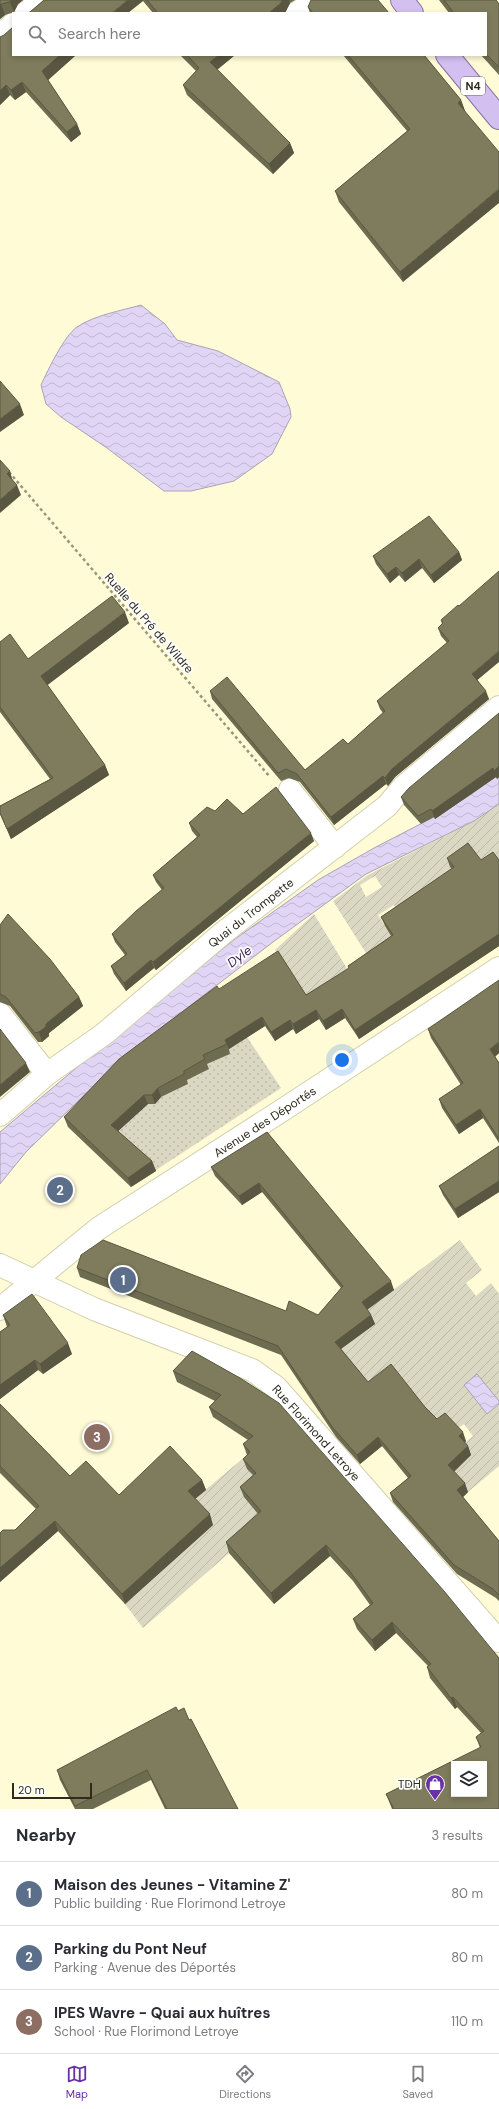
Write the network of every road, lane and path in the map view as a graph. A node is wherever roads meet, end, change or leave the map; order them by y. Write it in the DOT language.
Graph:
graph roads {
  1 [pos="41,0"];
  2 [pos="402,0"];
  3 [pos="27,12"];
  4 [pos="411,12"];
  5 [pos="12,25"];
  6 [pos="0,36"];
  7 [pos="448,56"];
  8 [pos="499,118"];
  9 [pos="5,468"];
  10 [pos="499,708"];
  11 [pos="290,790"];
  12 [pos="335,847"];
  13 [pos="499,968"];
  14 [pos="0,1014"];
  15 [pos="47,1074"];
  16 [pos="0,1115"];
  17 [pos="0,1265"];
  18 [pos="35,1281"];
  19 [pos="0,1309"];
  20 [pos="499,1641"];
  1 -- 3 [label="street"];
  2 -- 4 [label="main road"];
  5 -- 6 [label="street"];
  7 -- 8 [label="main road, N4"];
  9 -- 11 [label="path, Ruelle du Pré de Wildre"];
  10 -- 12 [label="street, Quai du Trompette"];
  11 -- 12 [label="street"];
  12 -- 15 [label="street, Quai du Trompette"];
  13 -- 18 [label="street, Avenue des Déportés"];
  14 -- 15 [label="street"];
  15 -- 16 [label="street, Quai du Trompette"];
  17 -- 18 [label="street, Rue Florimond Letroye"];
  18 -- 19 [label="street, Avenue des Déportés"];
  18 -- 20 [label="street, Rue Florimond Letroye"];
}
